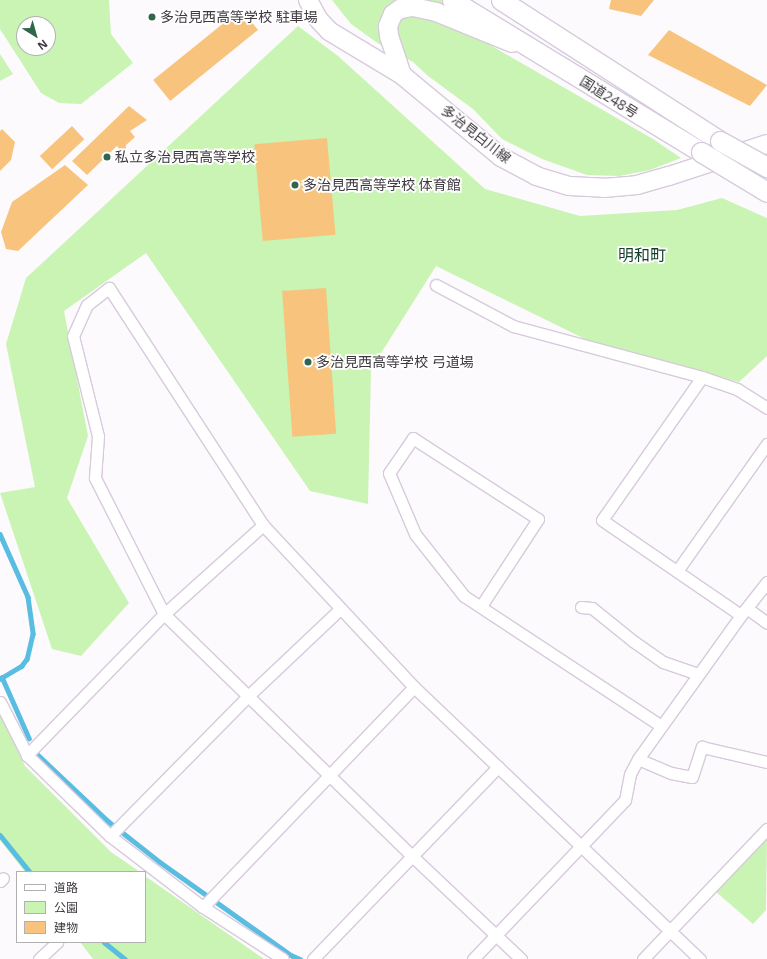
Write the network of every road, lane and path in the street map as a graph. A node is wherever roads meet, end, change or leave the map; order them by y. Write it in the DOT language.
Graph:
graph roads {
  1 [pos="308,0"];
  2 [pos="452,0"];
  3 [pos="501,0"];
  4 [pos="542,55"];
  5 [pos="402,75"];
  6 [pos="767,144"];
  7 [pos="767,167"];
  8 [pos="767,192"];
  9 [pos="436,285"];
  10 [pos="702,377"];
  11 [pos="767,408"];
  12 [pos="767,444"];
  13 [pos="263,525"];
  14 [pos="676,571"];
  15 [pos="767,582"];
  16 [pos="481,606"];
  17 [pos="581,607"];
  18 [pos="340,609"];
  19 [pos="744,612"];
  20 [pos="164,614"];
  21 [pos="767,623"];
  22 [pos="698,674"];
  23 [pos="414,687"];
  24 [pos="247,696"];
  25 [pos="0,702"];
  26 [pos="661,726"];
  27 [pos="28,754"];
  28 [pos="638,759"];
  29 [pos="767,762"];
  30 [pos="498,767"];
  31 [pos="329,775"];
  32 [pos="766,829"];
  33 [pos="110,836"];
  34 [pos="581,847"];
  35 [pos="411,855"];
  36 [pos="203,907"];
  37 [pos="671,931"];
  38 [pos="495,936"];
  39 [pos="56,943"];
  40 [pos="39,959"];
  41 [pos="283,959"];
  42 [pos="313,959"];
  43 [pos="473,959"];
  44 [pos="521,959"];
  45 [pos="643,959"];
  46 [pos="700,959"];
  1 -- 5 [label="main road, 多治見白川線"];
  2 -- 4 [label="highway, 国道248号"];
  3 -- 7 [label="highway, 国道248号, bridge"];
  4 -- 5 [label="main road"];
  4 -- 8 [label="highway, 国道248号, bridge"];
  5 -- 6 [label="main road, 多治見白川線"];
  9 -- 10 [label="street"];
  10 -- 11 [label="street"];
  10 -- 14 [label="street"];
  12 -- 14 [label="street"];
  13 -- 18 [label="street"];
  13 -- 20 [label="street"];
  13 -- 20 [label="street"];
  14 -- 19 [label="street"];
  15 -- 19 [label="street"];
  16 -- 16 [label="street"];
  16 -- 26 [label="street"];
  17 -- 22 [label="street"];
  18 -- 23 [label="street"];
  18 -- 24 [label="street"];
  19 -- 21 [label="street"];
  19 -- 22 [label="street"];
  20 -- 24 [label="street"];
  20 -- 27 [label="street"];
  22 -- 26 [label="street"];
  23 -- 30 [label="street"];
  23 -- 31 [label="street"];
  24 -- 31 [label="street"];
  24 -- 33 [label="street"];
  25 -- 27 [label="street"];
  26 -- 28 [label="street"];
  27 -- 33 [label="street"];
  28 -- 29 [label="street"];
  28 -- 34 [label="street"];
  30 -- 34 [label="street"];
  30 -- 35 [label="street"];
  31 -- 35 [label="street"];
  31 -- 36 [label="street"];
  32 -- 37 [label="street"];
  33 -- 36 [label="street"];
  34 -- 37 [label="street"];
  34 -- 38 [label="street"];
  35 -- 38 [label="street"];
  35 -- 42 [label="street"];
  36 -- 41 [label="street"];
  37 -- 45 [label="street"];
  37 -- 46 [label="street"];
  38 -- 43 [label="street"];
  38 -- 44 [label="street"];
  39 -- 40 [label="street"];
}
